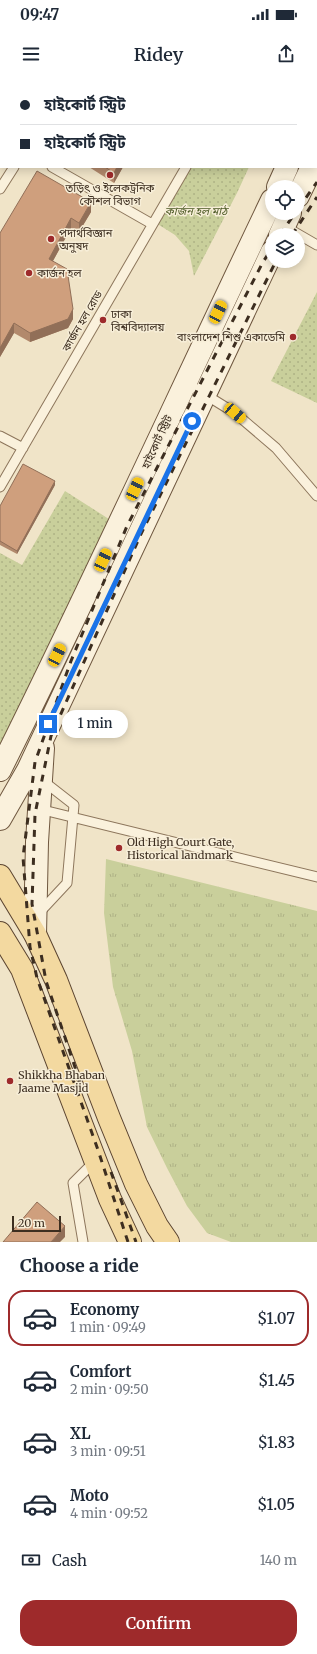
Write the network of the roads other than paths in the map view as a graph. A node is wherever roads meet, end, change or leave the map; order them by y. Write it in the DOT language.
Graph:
graph roads {
  1 [pos="13,168"];
  2 [pos="55,168"];
  3 [pos="185,168"];
  4 [pos="287,168"];
  5 [pos="312,168"];
  6 [pos="281,180"];
  7 [pos="305,182"];
  8 [pos="0,189"];
  9 [pos="265,215"];
  10 [pos="152,224"];
  11 [pos="285,225"];
  12 [pos="317,245"];
  13 [pos="265,267"];
  14 [pos="185,382"];
  15 [pos="205,394"];
  16 [pos="0,436"];
  17 [pos="23,448"];
  18 [pos="0,487"];
  19 [pos="317,496"];
  20 [pos="44,735"];
  21 [pos="0,770"];
  22 [pos="41,779"];
  23 [pos="39,809"];
  24 [pos="73,818"];
  25 [pos="0,819"];
  26 [pos="0,876"];
  27 [pos="317,877"];
  28 [pos="35,925"];
  29 [pos="0,933"];
  30 [pos="96,1160"];
  31 [pos="82,1242"];
  32 [pos="130,1242"];
  33 [pos="168,1242"];
  1 -- 8 [label="lane"];
  2 -- 10 [label="lane"];
  3 -- 10 [label="lane, কার্জন হল রোড"];
  4 -- 6 [label="main road"];
  5 -- 7 [label="main road"];
  9 -- 14 [label="main road, হাইকোর্ট স্ট্রিট"];
  10 -- 17 [label="lane, কার্জন হল রোড"];
  11 -- 12 [label="lane"];
  13 -- 15 [label="main road, হাইকোর্ট স্ট্রিট"];
  14 -- 15 [label="lane"];
  14 -- 21 [label="main road, হাইকোর্ট স্ট্রিট"];
  15 -- 19 [label="lane"];
  15 -- 20 [label="main road, হাইকোর্ট স্ট্রিট"];
  16 -- 17 [label="lane"];
  17 -- 18 [label="lane, কার্জন হল রোড"];
  20 -- 22 [label="main road"];
  20 -- 25 [label="main road, হাইকোর্ট স্ট্রিট"];
  22 -- 23 [label="main road"];
  22 -- 24 [label="lane"];
  23 -- 24 [label="lane"];
  23 -- 28 [label="main road"];
  24 -- 27 [label="lane"];
  24 -- 28 [label="lane"];
  26 -- 28 [label="main road"];
  28 -- 33 [label="main road"];
  29 -- 30 [label="main road"];
  30 -- 31 [label="lane"];
  30 -- 32 [label="main road"];
}
